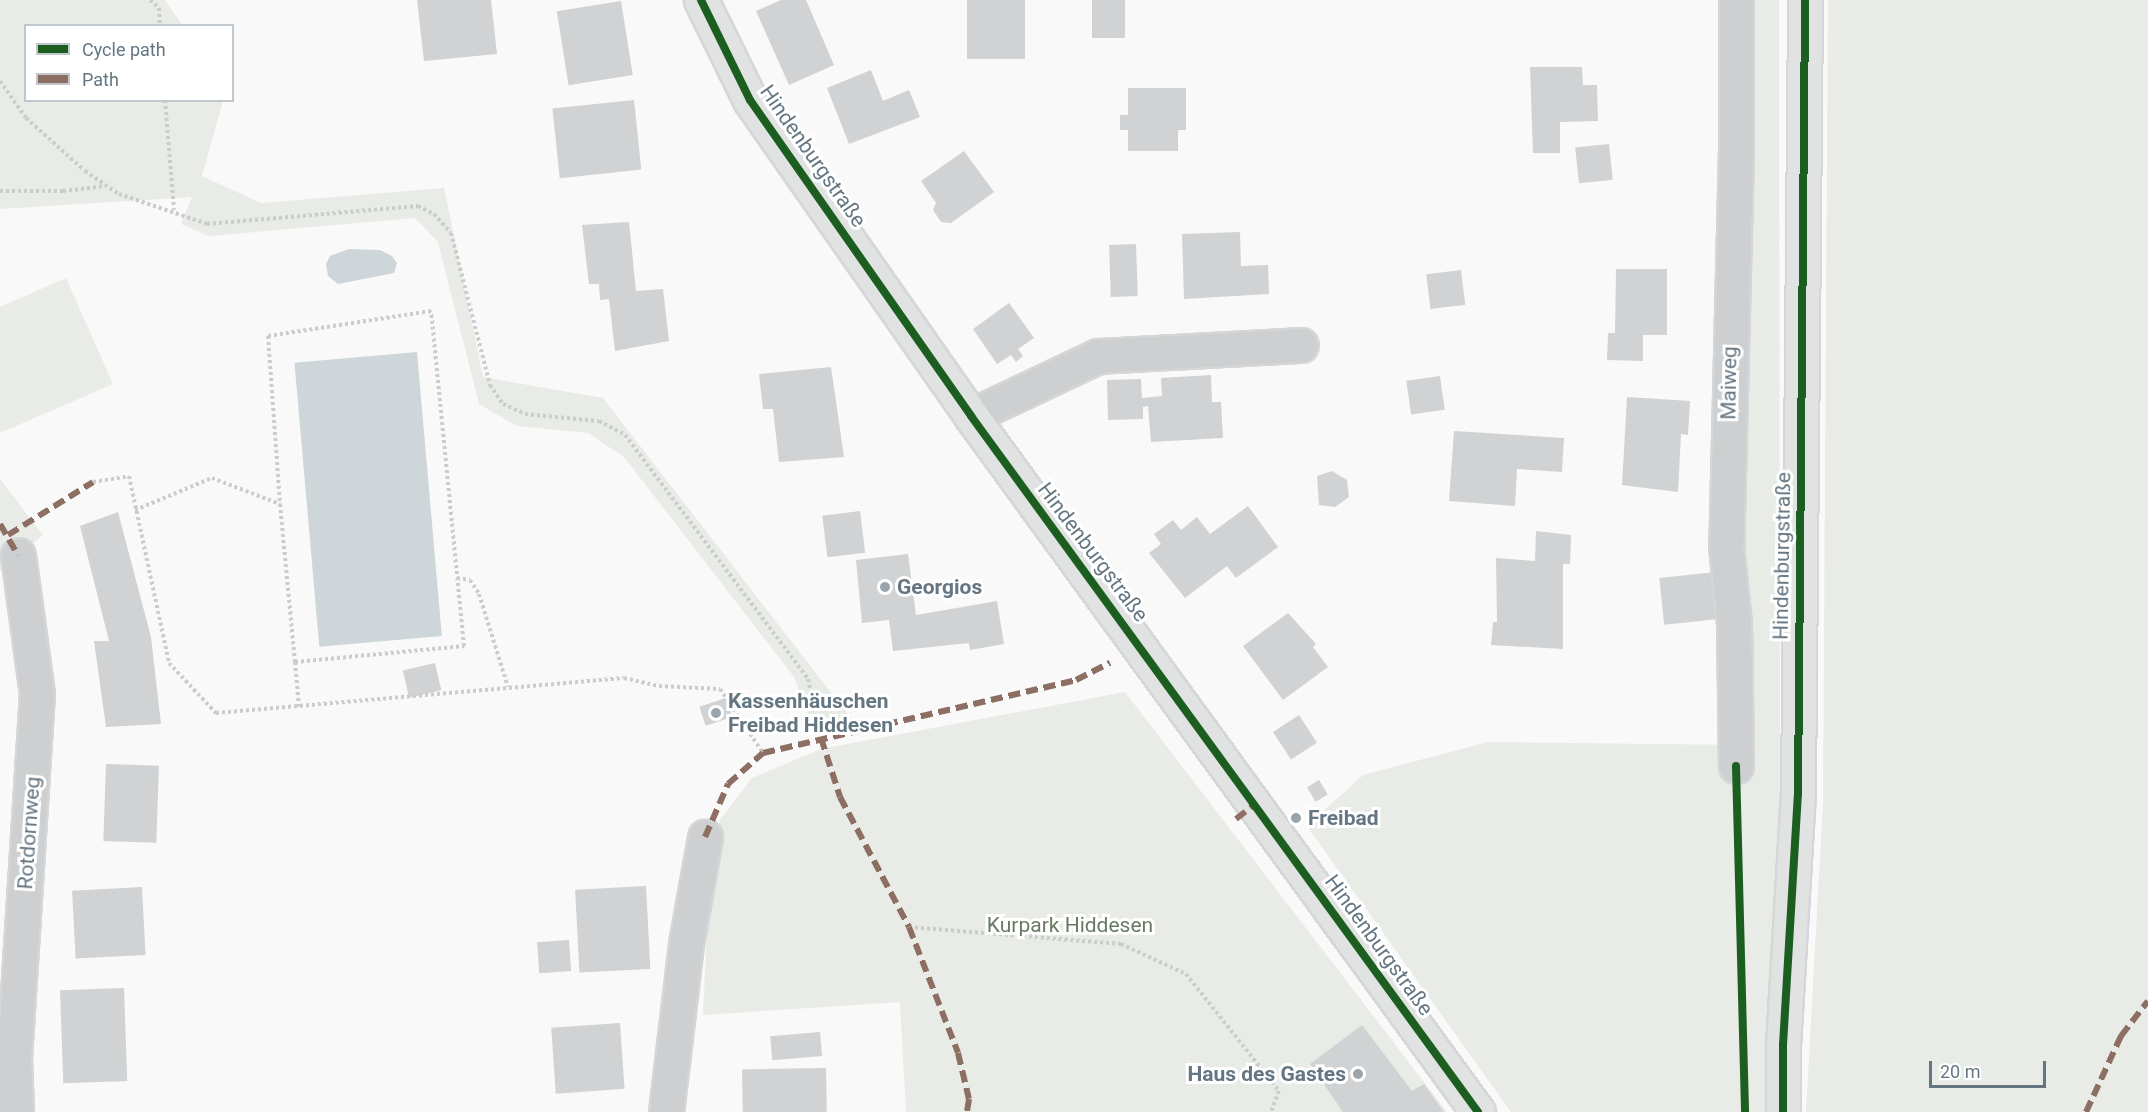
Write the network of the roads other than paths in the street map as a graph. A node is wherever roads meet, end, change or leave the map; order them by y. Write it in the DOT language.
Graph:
graph roads {
  1 [pos="1736,0"];
  2 [pos="1805,0"];
  3 [pos="707,2"];
  4 [pos="1301,345"];
  5 [pos="971,416"];
  6 [pos="18,555"];
  7 [pos="1736,766"];
  8 [pos="705,837"];
  9 [pos="16,1112"];
  10 [pos="666,1112"];
  11 [pos="1478,1112"];
  12 [pos="1783,1112"];
  1 -- 7 [label="street, Maiweg"];
  2 -- 12 [label="main road, Hindenburgstraße"];
  3 -- 5 [label="main road, Hindenburgstraße"];
  4 -- 5 [label="street"];
  5 -- 11 [label="main road, Hindenburgstraße"];
  6 -- 9 [label="street, Rotdornweg"];
  8 -- 10 [label="street"];
}
